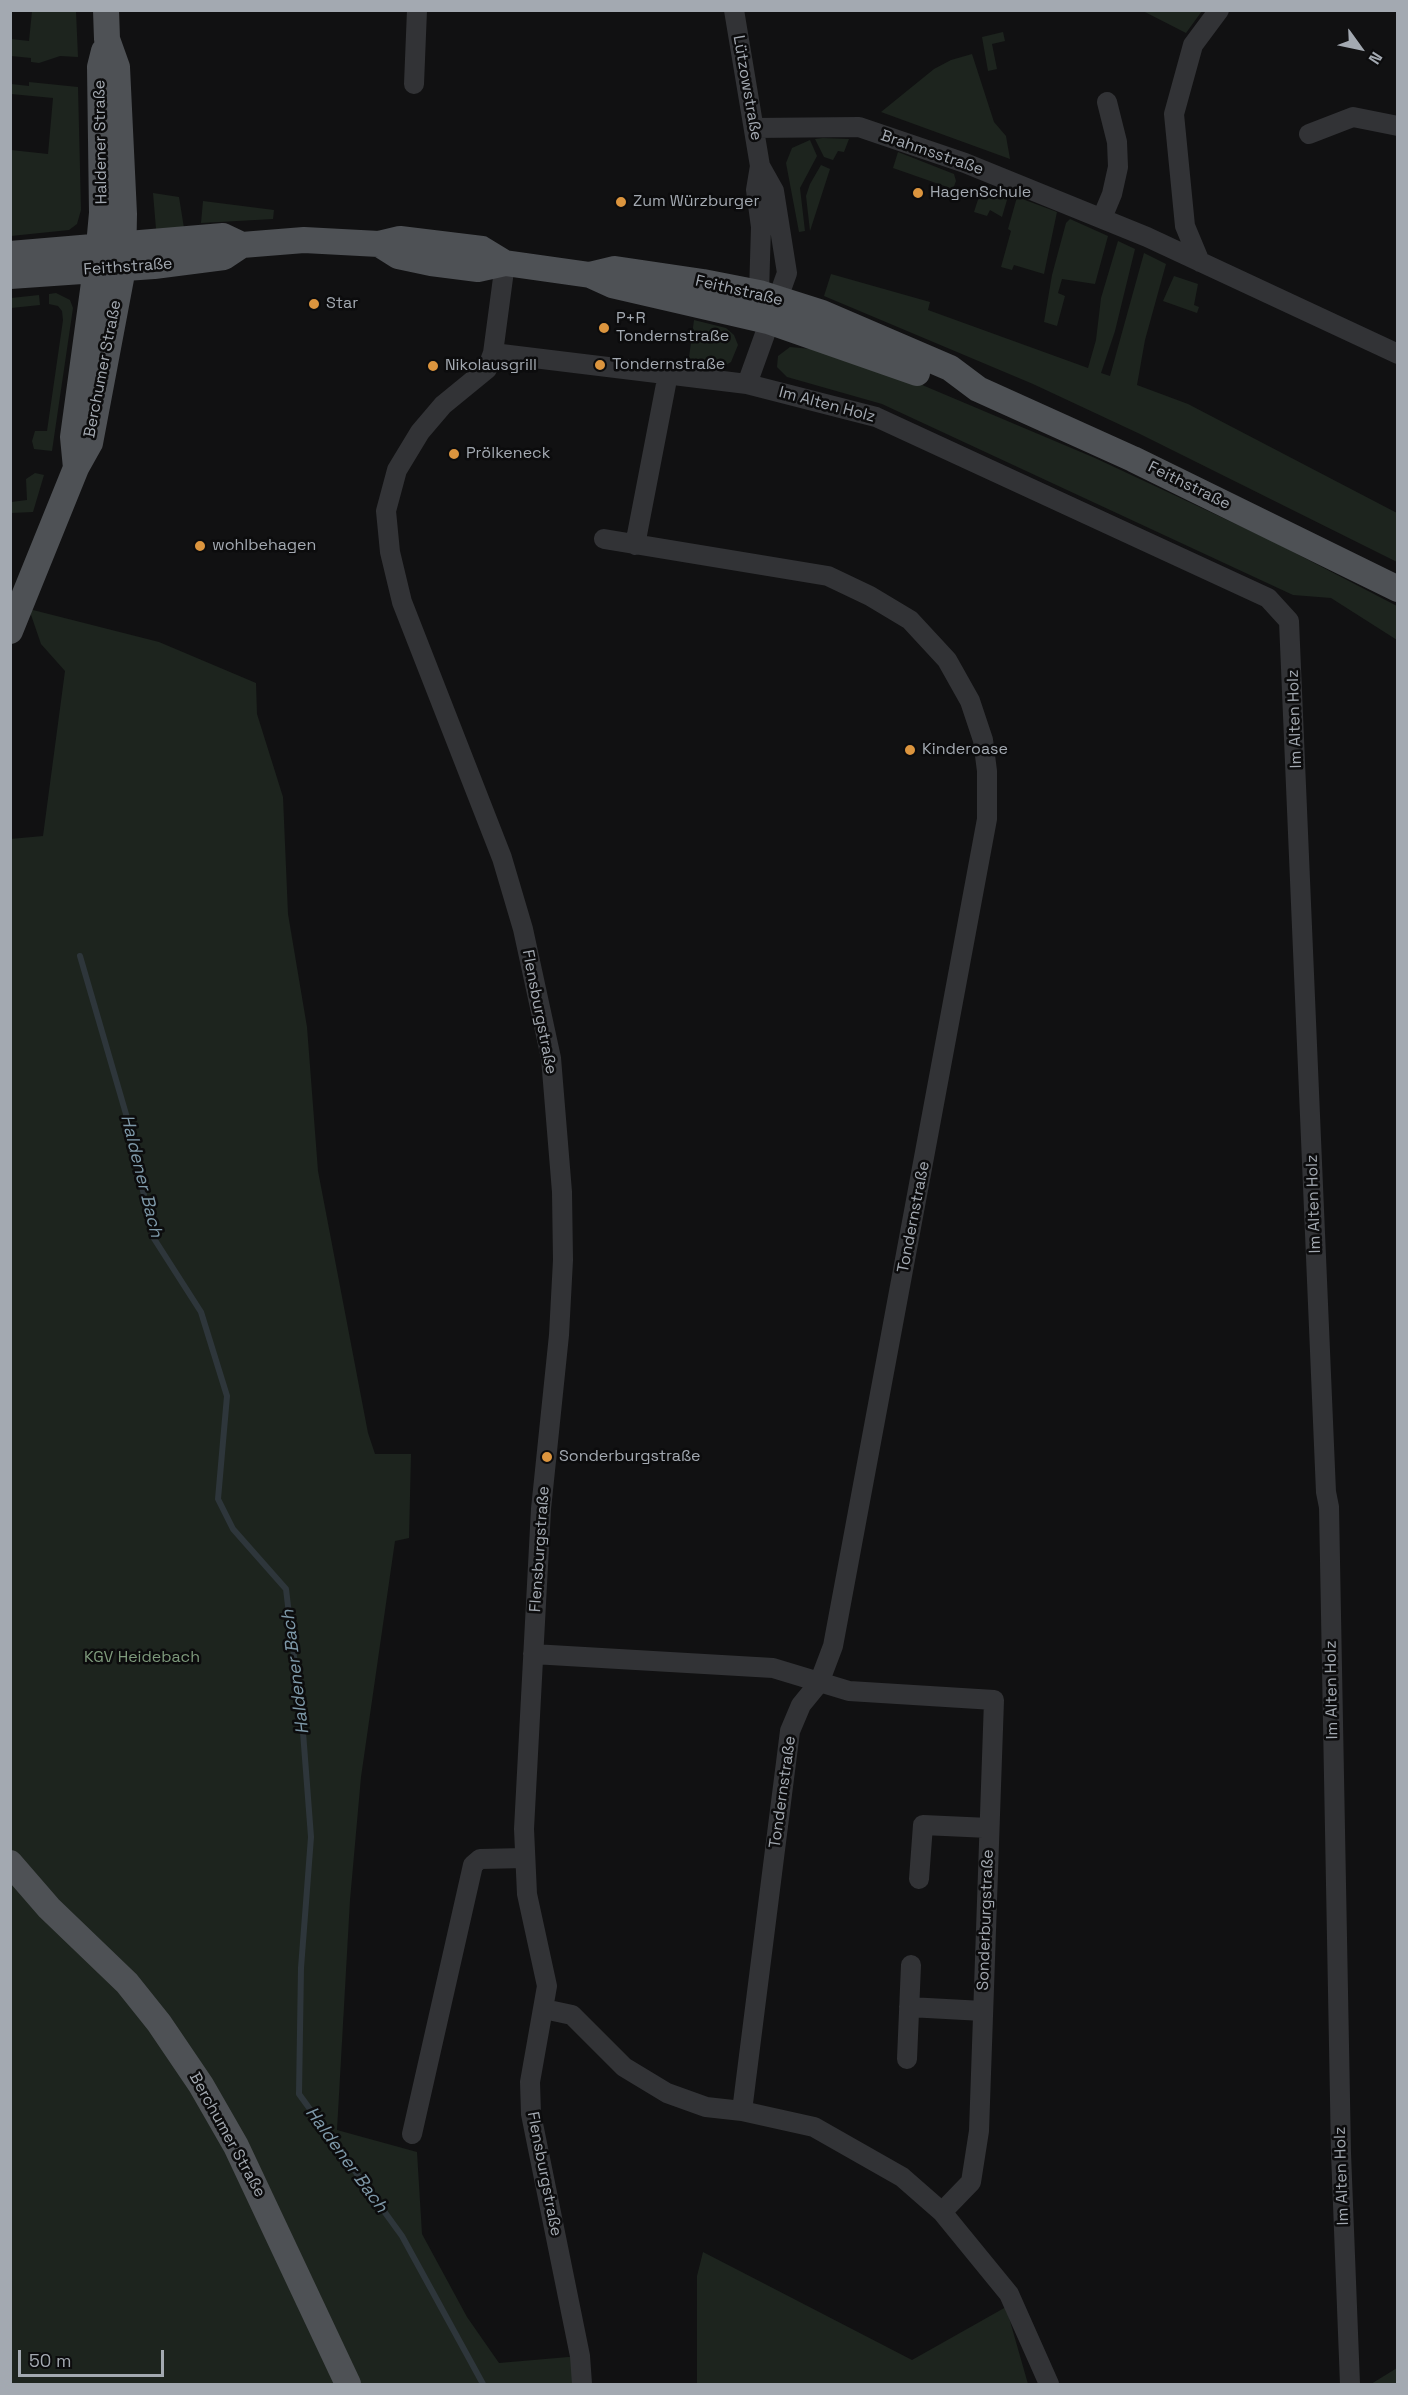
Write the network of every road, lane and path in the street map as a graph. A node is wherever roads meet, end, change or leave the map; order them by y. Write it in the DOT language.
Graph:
graph roads {
  1 [pos="106,10"];
  2 [pos="417,10"];
  3 [pos="734,10"];
  4 [pos="1219,10"];
  5 [pos="107,39"];
  6 [pos="414,84"];
  7 [pos="1107,102"];
  8 [pos="1398,126"];
  9 [pos="754,128"];
  10 [pos="1309,134"];
  11 [pos="760,166"];
  12 [pos="1102,218"];
  13 [pos="10,254"];
  14 [pos="124,256"];
  15 [pos="98,257"];
  16 [pos="1200,262"];
  17 [pos="505,263"];
  18 [pos="10,276"];
  19 [pos="768,304"];
  20 [pos="493,353"];
  21 [pos="1398,354"];
  22 [pos="668,374"];
  23 [pos="747,384"];
  24 [pos="76,468"];
  25 [pos="604,539"];
  26 [pos="635,545"];
  27 [pos="1398,589"];
  28 [pos="10,631"];
  29 [pos="533,1654"];
  30 [pos="819,1683"];
  31 [pos="989,1828"];
  32 [pos="525,1858"];
  33 [pos="10,1863"];
  34 [pos="919,1878"];
  35 [pos="911,1965"];
  36 [pos="909,2007"];
  37 [pos="544,2009"];
  38 [pos="983,2011"];
  39 [pos="907,2059"];
  40 [pos="742,2111"];
  41 [pos="412,2134"];
  42 [pos="942,2212"];
  43 [pos="348,2385"];
  44 [pos="582,2385"];
  45 [pos="1049,2385"];
  46 [pos="1350,2385"];
  1 -- 5 [label="main road, Haldener Straße"];
  2 -- 6 [label="street"];
  3 -- 9 [label="street, Lützowstraße"];
  4 -- 16 [label="street"];
  5 -- 14 [label="main road, Haldener Straße"];
  5 -- 15 [label="main road, Haldener Straße"];
  7 -- 12 [label="street"];
  8 -- 10 [label="street"];
  9 -- 11 [label="street, Lützowstraße"];
  9 -- 12 [label="street, Brahmsstraße"];
  11 -- 19 [label="street, Lützowstraße"];
  11 -- 19 [label="street, Lützowstraße"];
  12 -- 16 [label="street, Brahmsstraße"];
  13 -- 15 [label="main road, Feithstraße"];
  14 -- 15 [label="main road, Feithstraße"];
  14 -- 17 [label="main road, Feithstraße"];
  14 -- 24 [label="main road, Berchumer Straße"];
  15 -- 18 [label="main road, Feithstraße"];
  15 -- 24 [label="main road, Berchumer Straße"];
  16 -- 21 [label="street, Brahmsstraße"];
  17 -- 19 [label="main road, Feithstraße"];
  17 -- 20 [label="street, Flensburgstraße"];
  19 -- 23 [label="street"];
  19 -- 27 [label="main road, Feithstraße"];
  20 -- 22 [label="street, Im Alten Holz"];
  20 -- 29 [label="street, Flensburgstraße"];
  22 -- 23 [label="street, Im Alten Holz"];
  22 -- 26 [label="street"];
  23 -- 46 [label="street, Im Alten Holz"];
  24 -- 28 [label="main road, Berchumer Straße"];
  25 -- 26 [label="street, Tondernstraße"];
  26 -- 30 [label="street, Tondernstraße"];
  29 -- 30 [label="street, Sonderburgstraße"];
  29 -- 32 [label="street, Flensburgstraße"];
  30 -- 31 [label="street, Sonderburgstraße"];
  30 -- 40 [label="street, Tondernstraße"];
  31 -- 34 [label="street, Sonderburgstraße"];
  31 -- 38 [label="street, Sonderburgstraße"];
  32 -- 37 [label="street, Flensburgstraße"];
  32 -- 41 [label="street"];
  33 -- 43 [label="main road, Berchumer Straße"];
  35 -- 36 [label="street"];
  36 -- 38 [label="street, Sonderburgstraße"];
  36 -- 39 [label="street"];
  37 -- 40 [label="street"];
  37 -- 44 [label="street, Flensburgstraße"];
  38 -- 42 [label="street, Sonderburgstraße"];
  40 -- 42 [label="street"];
  42 -- 45 [label="street"];
}
